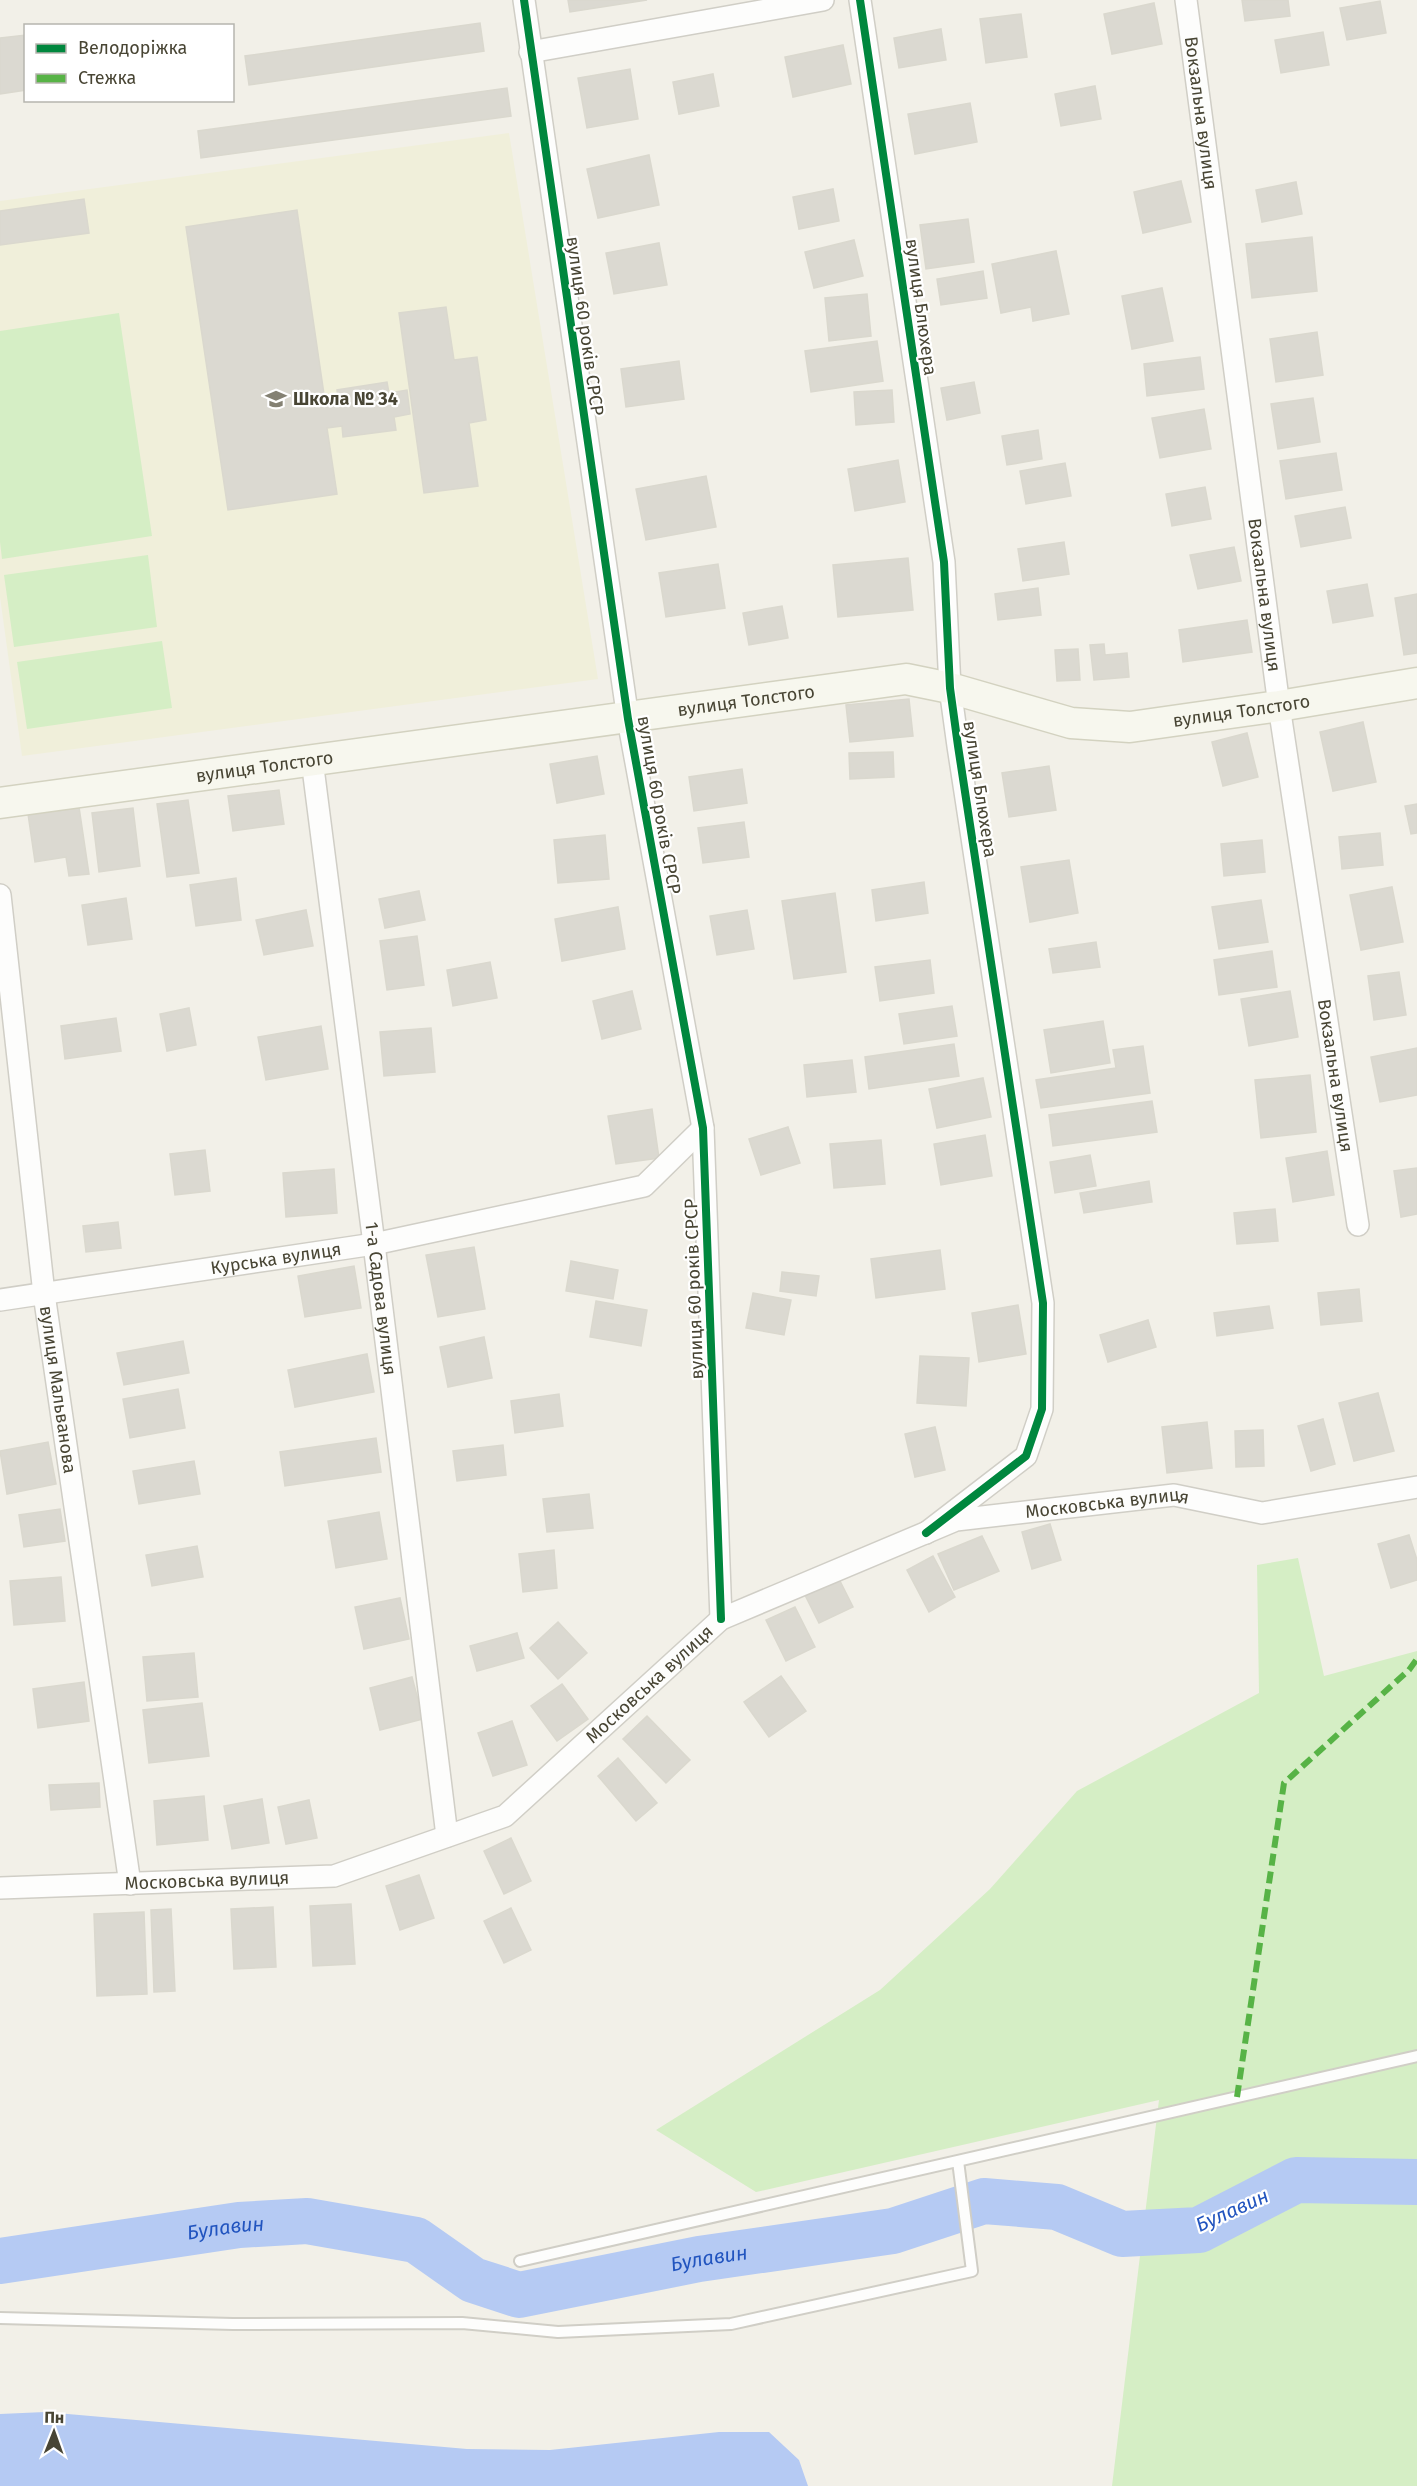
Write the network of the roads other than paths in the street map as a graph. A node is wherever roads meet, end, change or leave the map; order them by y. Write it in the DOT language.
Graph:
graph roads {
  1 [pos="524,0"];
  2 [pos="823,0"];
  3 [pos="860,0"];
  4 [pos="1186,0"];
  5 [pos="530,52"];
  6 [pos="1417,683"];
  7 [pos="950,688"];
  8 [pos="1279,706"];
  9 [pos="628,719"];
  10 [pos="312,760"];
  11 [pos="0,803"];
  12 [pos="0,895"];
  13 [pos="703,1128"];
  14 [pos="1358,1225"];
  15 [pos="374,1244"];
  16 [pos="44,1294"];
  17 [pos="0,1300"];
  18 [pos="1417,1487"];
  19 [pos="926,1533"];
  20 [pos="721,1619"];
  21 [pos="447,1836"];
  22 [pos="130,1884"];
  23 [pos="0,1888"];
  24 [pos="1417,2056"];
  25 [pos="958,2161"];
  26 [pos="520,2261"];
  27 [pos="0,2318"];
  1 -- 5 [label="street, вулиця 60 років СРСР"];
  2 -- 5 [label="street"];
  3 -- 7 [label="street, вулиця Блюхера"];
  4 -- 8 [label="street, Вокзальна вулиця"];
  5 -- 9 [label="street, вулиця 60 років СРСР"];
  6 -- 8 [label="street, вулиця Толстого"];
  7 -- 8 [label="street, вулиця Толстого"];
  7 -- 9 [label="street, вулиця Толстого"];
  7 -- 19 [label="street, вулиця Блюхера"];
  8 -- 14 [label="street, Вокзальна вулиця"];
  9 -- 10 [label="street, вулиця Толстого"];
  9 -- 13 [label="street, вулиця 60 років СРСР"];
  10 -- 11 [label="street, вулиця Толстого"];
  10 -- 15 [label="street, 1-а Садова вулиця"];
  12 -- 16 [label="street, вулиця Мальванова"];
  13 -- 15 [label="street, Курська вулиця"];
  13 -- 20 [label="street, вулиця 60 років СРСР"];
  15 -- 16 [label="street, Курська вулиця"];
  15 -- 21 [label="street, 1-а Садова вулиця"];
  16 -- 17 [label="street, Курська вулиця"];
  16 -- 22 [label="street, вулиця Мальванова"];
  18 -- 19 [label="street, Московська вулиця"];
  19 -- 20 [label="street, Московська вулиця"];
  20 -- 21 [label="street, Московська вулиця"];
  21 -- 22 [label="street, Московська вулиця"];
  22 -- 23 [label="street, Московська вулиця"];
  24 -- 25 [label="lane"];
  25 -- 26 [label="lane"];
  25 -- 27 [label="lane"];
}
